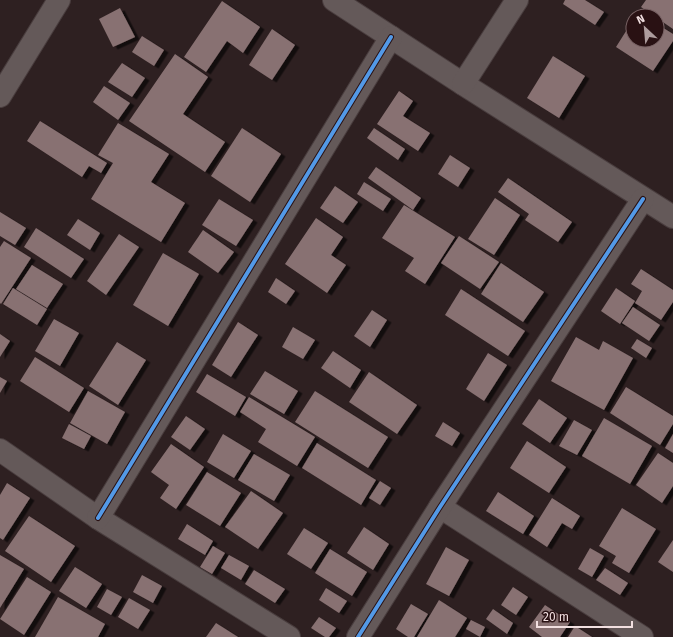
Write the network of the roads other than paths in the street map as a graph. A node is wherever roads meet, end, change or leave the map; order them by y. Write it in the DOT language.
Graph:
graph roads {
  1 [pos="59,0"];
  2 [pos="334,0"];
  3 [pos="517,0"];
  4 [pos="391,38"];
  5 [pos="463,84"];
  6 [pos="0,96"];
  7 [pos="643,199"];
  8 [pos="673,217"];
  9 [pos="0,450"];
  10 [pos="440,507"];
  11 [pos="98,518"];
  12 [pos="289,637"];
  13 [pos="358,637"];
  14 [pos="642,637"];
  1 -- 6 [label="street"];
  2 -- 4 [label="street"];
  3 -- 5 [label="street"];
  4 -- 5 [label="street"];
  4 -- 11 [label="street"];
  5 -- 7 [label="street"];
  7 -- 8 [label="street"];
  7 -- 10 [label="street"];
  9 -- 11 [label="street"];
  10 -- 13 [label="street"];
  10 -- 14 [label="street"];
  11 -- 12 [label="street"];
}
